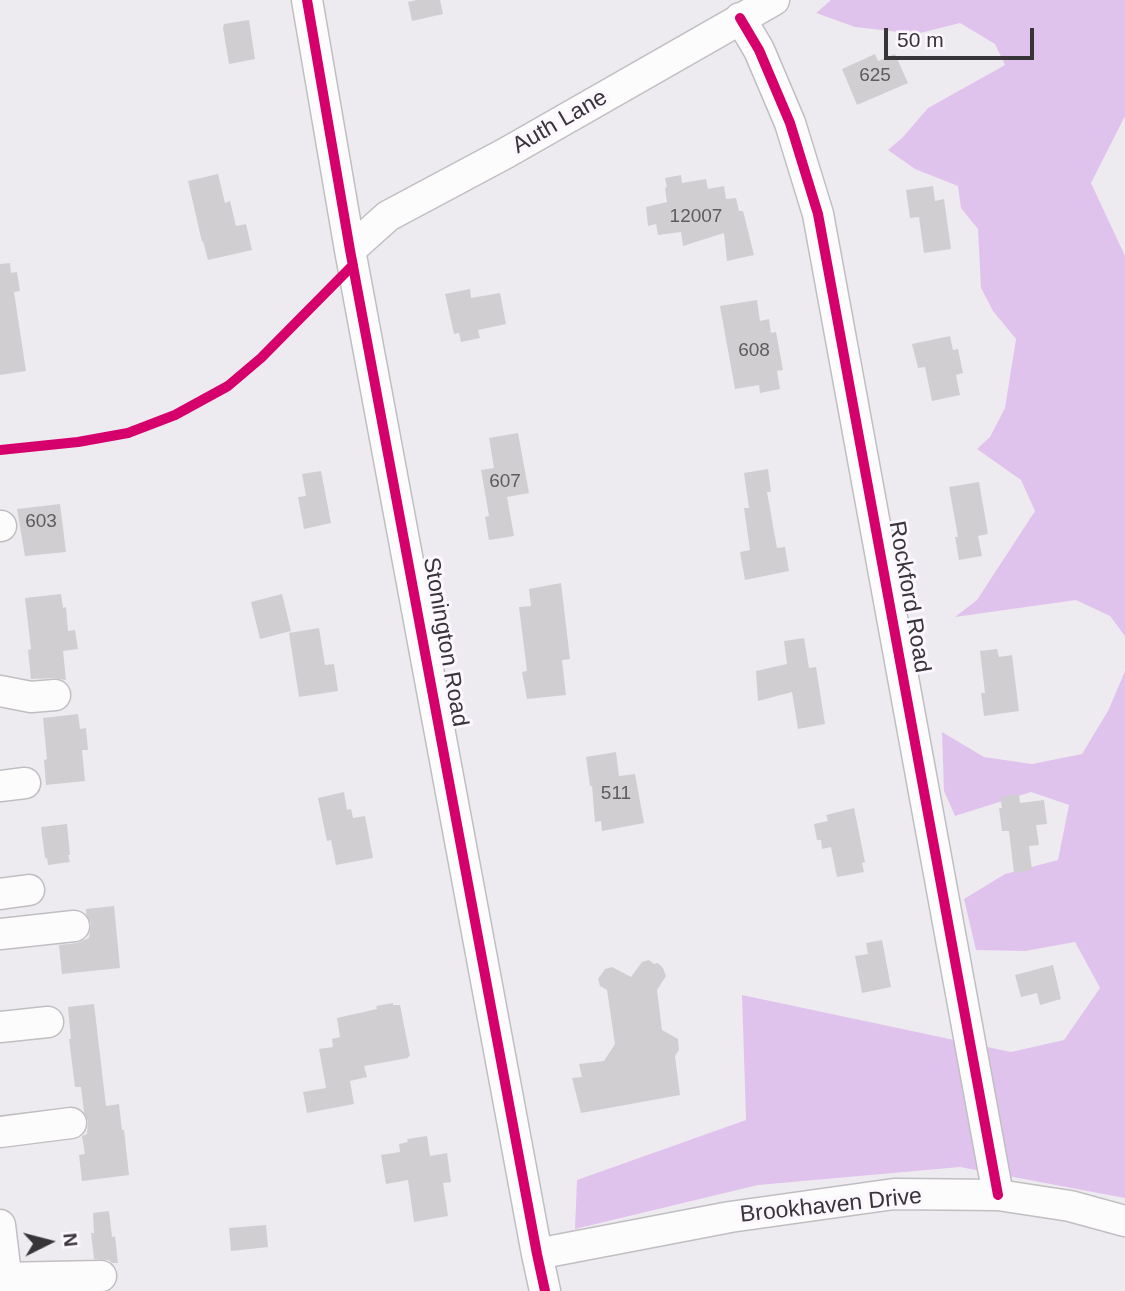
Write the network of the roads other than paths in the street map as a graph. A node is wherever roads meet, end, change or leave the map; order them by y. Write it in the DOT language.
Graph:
graph roads {
  1 [pos="307,0"];
  2 [pos="774,0"];
  3 [pos="740,18"];
  4 [pos="350,250"];
  5 [pos="0,691"];
  6 [pos="55,695"];
  7 [pos="74,926"];
  8 [pos="0,934"];
  9 [pos="48,1022"];
  10 [pos="0,1027"];
  11 [pos="71,1122"];
  12 [pos="0,1132"];
  13 [pos="998,1195"];
  14 [pos="1125,1221"];
  15 [pos="0,1225"];
  16 [pos="537,1254"];
  17 [pos="101,1276"];
  18 [pos="5,1282"];
  19 [pos="545,1291"];
  1 -- 4 [label="street, Stonington Road"];
  2 -- 3 [label="street, Auth Lane"];
  3 -- 4 [label="street, Auth Lane"];
  3 -- 13 [label="street, Rockford Road"];
  4 -- 16 [label="street, Stonington Road"];
  5 -- 6 [label="street"];
  7 -- 8 [label="street"];
  9 -- 10 [label="street"];
  11 -- 12 [label="street"];
  13 -- 14 [label="street, Brookhaven Drive"];
  13 -- 16 [label="street, Brookhaven Drive"];
  15 -- 18 [label="street"];
  16 -- 19 [label="street, Stonington Road"];
  17 -- 18 [label="street"];
}
